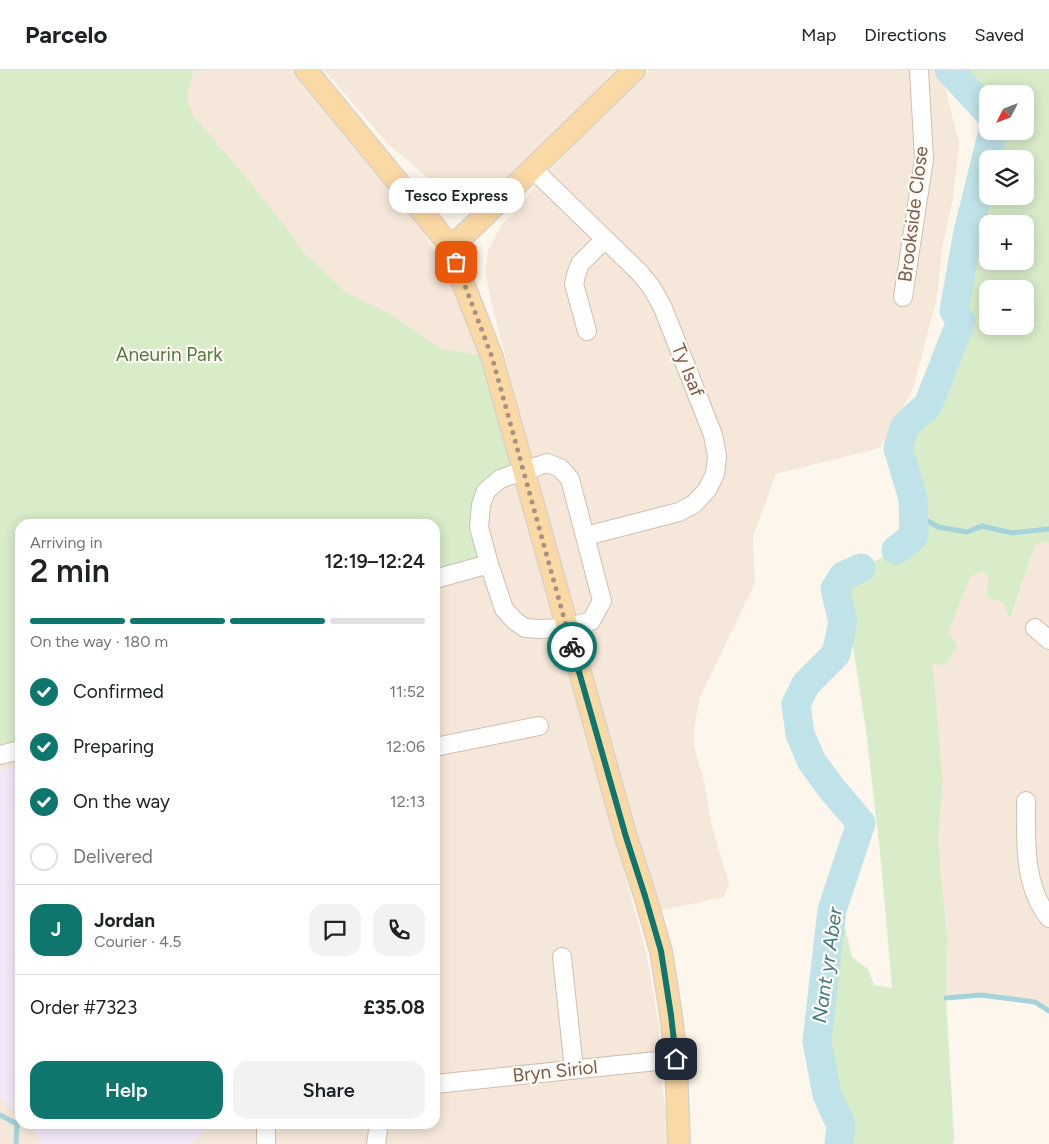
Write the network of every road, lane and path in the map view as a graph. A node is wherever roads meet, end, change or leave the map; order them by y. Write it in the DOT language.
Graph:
graph roads {
  1 [pos="306,70"];
  2 [pos="634,70"];
  3 [pos="919,70"];
  4 [pos="532,168"];
  5 [pos="605,239"];
  6 [pos="451,247"];
  7 [pos="903,297"];
  8 [pos="587,331"];
  9 [pos="524,471"];
  10 [pos="586,536"];
  11 [pos="489,564"];
  12 [pos="440,578"];
  13 [pos="567,628"];
  14 [pos="1035,628"];
  15 [pos="1049,640"];
  16 [pos="539,726"];
  17 [pos="440,746"];
  18 [pos="15,751"];
  19 [pos="0,754"];
  20 [pos="1026,802"];
  21 [pos="1049,918"];
  22 [pos="562,957"];
  23 [pos="676,1059"];
  24 [pos="574,1069"];
  25 [pos="440,1083"];
  26 [pos="266,1129"];
  27 [pos="378,1129"];
  28 [pos="266,1144"];
  29 [pos="376,1144"];
  30 [pos="679,1144"];
  1 -- 6 [label="main road"];
  2 -- 4 [label="main road"];
  3 -- 7 [label="street, Brookside Close"];
  4 -- 5 [label="street, Ty Isaf"];
  4 -- 6 [label="main road"];
  5 -- 8 [label="street"];
  5 -- 10 [label="street, Ty Isaf"];
  6 -- 9 [label="main road"];
  9 -- 10 [label="street"];
  9 -- 11 [label="street"];
  9 -- 13 [label="main road"];
  10 -- 13 [label="street"];
  11 -- 12 [label="street"];
  11 -- 13 [label="street"];
  13 -- 23 [label="main road"];
  14 -- 15 [label="street"];
  16 -- 17 [label="street"];
  18 -- 19 [label="street"];
  20 -- 21 [label="street"];
  22 -- 24 [label="street"];
  23 -- 24 [label="street, Bryn Siriol"];
  23 -- 30 [label="main road"];
  24 -- 25 [label="street, Bryn Siriol"];
  26 -- 28 [label="street"];
  27 -- 29 [label="street"];
}
